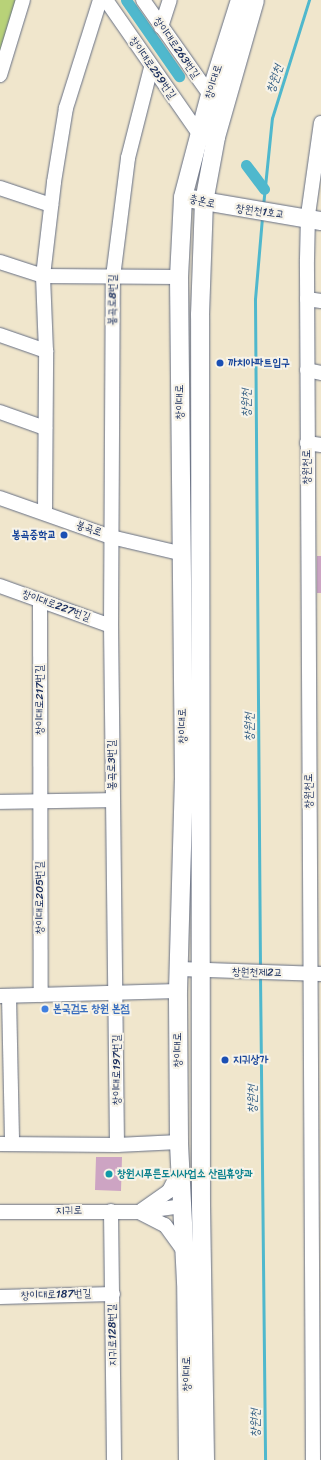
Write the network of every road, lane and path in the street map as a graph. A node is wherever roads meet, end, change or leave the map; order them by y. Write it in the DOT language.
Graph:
graph roads {
  1 [pos="23,0"];
  2 [pos="100,0"];
  3 [pos="106,0"];
  4 [pos="143,0"];
  5 [pos="170,0"];
  6 [pos="240,0"];
  7 [pos="255,0"];
  8 [pos="161,27"];
  9 [pos="151,68"];
  10 [pos="0,75"];
  11 [pos="210,95"];
  12 [pos="321,123"];
  13 [pos="199,134"];
  14 [pos="0,188"];
  15 [pos="183,197"];
  16 [pos="204,202"];
  17 [pos="51,205"];
  18 [pos="221,206"];
  19 [pos="309,219"];
  20 [pos="0,262"];
  21 [pos="43,276"];
  22 [pos="113,277"];
  23 [pos="179,277"];
  24 [pos="314,300"];
  25 [pos="0,335"];
  26 [pos="46,351"];
  27 [pos="307,370"];
  28 [pos="321,373"];
  29 [pos="0,412"];
  30 [pos="45,428"];
  31 [pos="307,442"];
  32 [pos="321,444"];
  33 [pos="0,498"];
  34 [pos="45,513"];
  35 [pos="111,537"];
  36 [pos="179,553"];
  37 [pos="199,558"];
  38 [pos="0,586"];
  39 [pos="40,600"];
  40 [pos="112,626"];
  41 [pos="315,757"];
  42 [pos="40,800"];
  43 [pos="112,800"];
  44 [pos="0,802"];
  45 [pos="315,826"];
  46 [pos="315,893"];
  47 [pos="180,969"];
  48 [pos="209,972"];
  49 [pos="309,974"];
  50 [pos="178,991"];
  51 [pos="117,994"];
  52 [pos="40,995"];
  53 [pos="4,996"];
  54 [pos="316,1051"];
  55 [pos="316,1122"];
  56 [pos="179,1142"];
  57 [pos="6,1144"];
  58 [pos="117,1145"];
  59 [pos="180,1167"];
  60 [pos="316,1189"];
  61 [pos="201,1204"];
  62 [pos="182,1206"];
  63 [pos="112,1211"];
  64 [pos="0,1212"];
  65 [pos="139,1212"];
  66 [pos="184,1251"];
  67 [pos="316,1259"];
  68 [pos="112,1294"];
  69 [pos="0,1297"];
  70 [pos="316,1328"];
  71 [pos="317,1401"];
  72 [pos="114,1460"];
  73 [pos="188,1460"];
  74 [pos="205,1460"];
  75 [pos="313,1460"];
  1 -- 10 [label="street"];
  2 -- 17 [label="street"];
  3 -- 9 [label="street, 창이대로259번길"];
  4 -- 8 [label="street, 창이대로263번길"];
  5 -- 8 [label="street"];
  6 -- 11 [label="main road, 창이대로"];
  7 -- 16 [label="main road, 창이대로"];
  8 -- 11 [label="street, 창이대로263번길"];
  9 -- 13 [label="street, 창이대로259번길"];
  9 -- 22 [label="street, 봉곡로8번길"];
  11 -- 13 [label="main road, 창이대로"];
  12 -- 19 [label="street, 창원천로"];
  13 -- 15 [label="main road, 창이대로"];
  14 -- 17 [label="street"];
  15 -- 16 [label="main road, 충혼로"];
  15 -- 23 [label="main road, 창이대로"];
  16 -- 18 [label="main road, 충혼로"];
  16 -- 37 [label="main road, 창이대로"];
  17 -- 21 [label="street"];
  18 -- 19 [label="main road, 창원천1호교"];
  19 -- 24 [label="street, 창원천로"];
  20 -- 21 [label="street"];
  21 -- 22 [label="street"];
  21 -- 26 [label="street"];
  22 -- 23 [label="street"];
  22 -- 35 [label="street, 봉곡로8번길"];
  23 -- 36 [label="main road, 창이대로"];
  24 -- 27 [label="street, 창원천로"];
  25 -- 26 [label="street"];
  26 -- 30 [label="street"];
  27 -- 28 [label="street"];
  27 -- 31 [label="street, 창원천로"];
  29 -- 30 [label="street"];
  30 -- 34 [label="street"];
  31 -- 32 [label="street"];
  31 -- 41 [label="street, 창원천로"];
  33 -- 34 [label="street, 봉곡로"];
  34 -- 35 [label="street, 봉곡로"];
  35 -- 36 [label="street, 봉곡로"];
  35 -- 40 [label="street, 봉곡로3번길"];
  36 -- 37 [label="main road"];
  36 -- 47 [label="main road, 창이대로"];
  37 -- 48 [label="main road, 창이대로"];
  38 -- 39 [label="street, 창이대로227번길"];
  39 -- 40 [label="street, 창이대로227번길"];
  39 -- 42 [label="street, 창이대로217번길"];
  40 -- 43 [label="street, 봉곡로3번길"];
  41 -- 45 [label="street, 창원천로"];
  42 -- 43 [label="street"];
  42 -- 44 [label="street"];
  42 -- 52 [label="street, 창이대로205번길"];
  43 -- 51 [label="street, 봉곡로3번길"];
  45 -- 46 [label="street, 창원천로"];
  46 -- 49 [label="street, 창원천로"];
  47 -- 48 [label="street, 창원천제2교"];
  47 -- 50 [label="main road, 창이대로"];
  48 -- 49 [label="street, 창원천제2교"];
  48 -- 61 [label="main road, 창이대로"];
  49 -- 54 [label="street, 창원천로"];
  50 -- 51 [label="street"];
  50 -- 56 [label="main road, 창이대로"];
  51 -- 52 [label="street"];
  51 -- 58 [label="street, 창이대로197번길"];
  52 -- 53 [label="street"];
  53 -- 57 [label="street"];
  54 -- 55 [label="street, 창원천로"];
  55 -- 60 [label="street, 창원천로"];
  56 -- 58 [label="street"];
  56 -- 59 [label="main road, 창이대로"];
  57 -- 58 [label="street"];
  59 -- 62 [label="main road, 창이대로"];
  59 -- 65 [label="street"];
  60 -- 67 [label="street, 창원천로"];
  61 -- 62 [label="main road"];
  61 -- 74 [label="main road, 창이대로"];
  62 -- 65 [label="street, 지귀로"];
  62 -- 66 [label="main road, 창이대로"];
  63 -- 64 [label="street, 지귀로"];
  63 -- 65 [label="street, 지귀로"];
  63 -- 68 [label="street, 지귀로128번길"];
  65 -- 66 [label="street, 지귀로"];
  66 -- 73 [label="main road, 창이대로"];
  67 -- 70 [label="street, 창원천로"];
  68 -- 69 [label="street, 창이대로187번길"];
  68 -- 72 [label="street, 지귀로128번길"];
  70 -- 71 [label="street, 창원천로"];
  71 -- 75 [label="street, 창원천로"];
}
